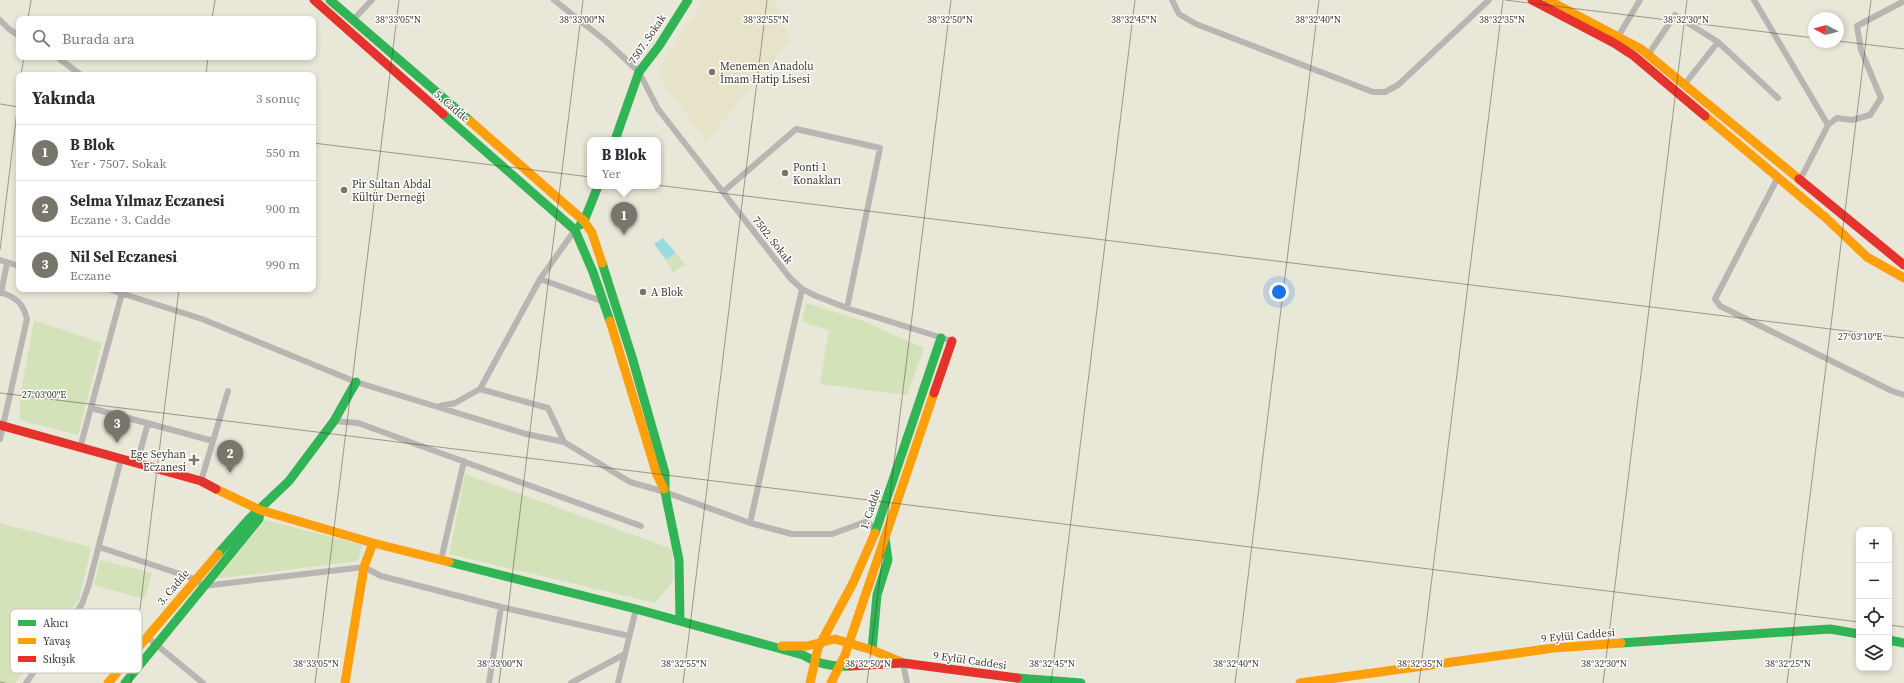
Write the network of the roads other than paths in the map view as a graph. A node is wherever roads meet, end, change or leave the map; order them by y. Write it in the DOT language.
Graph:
graph roads {
  1 [pos="314,0"];
  2 [pos="330,0"];
  3 [pos="372,0"];
  4 [pos="554,0"];
  5 [pos="688,0"];
  6 [pos="1172,0"];
  7 [pos="1489,0"];
  8 [pos="1532,0"];
  9 [pos="1548,0"];
  10 [pos="1640,0"];
  11 [pos="1754,0"];
  12 [pos="1904,1"];
  13 [pos="0,20"];
  14 [pos="352,20"];
  15 [pos="16,34"];
  16 [pos="1616,40"];
  17 [pos="1718,42"];
  18 [pos="1648,55"];
  19 [pos="61,60"];
  20 [pos="77,72"];
  21 [pos="639,72"];
  22 [pos="1684,85"];
  23 [pos="1778,98"];
  24 [pos="1828,125"];
  25 [pos="616,137"];
  26 [pos="1778,177"];
  27 [pos="1800,180"];
  28 [pos="597,189"];
  29 [pos="723,192"];
  30 [pos="584,221"];
  31 [pos="575,230"];
  32 [pos="0,260"];
  33 [pos="7,262"];
  34 [pos="16,265"];
  35 [pos="1904,265"];
  36 [pos="1904,278"];
  37 [pos="540,279"];
  38 [pos="802,289"];
  39 [pos="1,292"];
  40 [pos="118,292"];
  41 [pos="122,293"];
  42 [pos="604,302"];
  43 [pos="847,308"];
  44 [pos="941,338"];
  45 [pos="952,341"];
  46 [pos="356,382"];
  47 [pos="480,389"];
  48 [pos="228,391"];
  49 [pos="1904,394"];
  50 [pos="438,406"];
  51 [pos="91,408"];
  52 [pos="334,421"];
  53 [pos="148,423"];
  54 [pos="2,425"];
  55 [pos="0,439"];
  56 [pos="213,441"];
  57 [pos="564,442"];
  58 [pos="80,448"];
  59 [pos="121,459"];
  60 [pos="464,461"];
  61 [pos="137,463"];
  62 [pos="201,481"];
  63 [pos="665,492"];
  64 [pos="260,510"];
  65 [pos="750,523"];
  66 [pos="641,526"];
  67 [pos="876,531"];
  68 [pos="885,538"];
  69 [pos="373,543"];
  70 [pos="99,547"];
  71 [pos="441,560"];
  72 [pos="364,567"];
  73 [pos="195,579"];
  74 [pos="204,586"];
  75 [pos="501,607"];
  76 [pos="78,609"];
  77 [pos="636,609"];
  78 [pos="680,621"];
  79 [pos="1856,633"];
  80 [pos="629,636"];
  81 [pos="147,637"];
  82 [pos="823,641"];
  83 [pos="1892,641"];
  84 [pos="142,643"];
  85 [pos="848,643"];
  86 [pos="1904,643"];
  87 [pos="156,645"];
  88 [pos="771,646"];
  89 [pos="872,650"];
  90 [pos="625,654"];
  91 [pos="142,662"];
  92 [pos="814,662"];
  93 [pos="903,663"];
  94 [pos="839,667"];
  95 [pos="33,673"];
  96 [pos="116,673"];
  97 [pos="133,673"];
  98 [pos="1001,680"];
  99 [pos="1314,682"];
  100 [pos="26,683"];
  101 [pos="108,683"];
  102 [pos="125,683"];
  103 [pos="203,683"];
  104 [pos="345,683"];
  105 [pos="489,683"];
  106 [pos="571,683"];
  107 [pos="618,683"];
  108 [pos="810,683"];
  109 [pos="832,683"];
  110 [pos="907,683"];
  111 [pos="1081,683"];
  112 [pos="1300,683"];
  1 -- 31 [label="street, 5. Cadde"];
  2 -- 14 [label="street"];
  3 -- 14 [label="street"];
  4 -- 21 [label="street, 7502. Sokak"];
  5 -- 21 [label="street, 7507. Sokak"];
  6 -- 7 [label="street"];
  8 -- 16 [label="street"];
  9 -- 16 [label="street"];
  10 -- 16 [label="street"];
  11 -- 24 [label="street"];
  12 -- 24 [label="street"];
  13 -- 15 [label="street"];
  14 -- 30 [label="street"];
  16 -- 18 [label="street"];
  16 -- 26 [label="street"];
  17 -- 18 [label="street"];
  17 -- 22 [label="street"];
  17 -- 23 [label="street"];
  18 -- 22 [label="street"];
  19 -- 20 [label="street"];
  21 -- 25 [label="street, 7507. Sokak"];
  21 -- 29 [label="street, 7502. Sokak"];
  22 -- 27 [label="street"];
  24 -- 27 [label="street"];
  26 -- 36 [label="street"];
  26 -- 49 [label="street"];
  27 -- 35 [label="street"];
  28 -- 30 [label="street"];
  29 -- 38 [label="street, 7502. Sokak"];
  29 -- 43 [label="street"];
  30 -- 31 [label="street"];
  30 -- 63 [label="street"];
  31 -- 37 [label="street"];
  31 -- 42 [label="street"];
  32 -- 33 [label="street"];
  33 -- 34 [label="street"];
  33 -- 39 [label="street"];
  37 -- 42 [label="street"];
  37 -- 47 [label="street"];
  38 -- 43 [label="street, 7502. Sokak"];
  38 -- 65 [label="street"];
  39 -- 54 [label="street"];
  40 -- 41 [label="street"];
  41 -- 46 [label="street"];
  41 -- 51 [label="street"];
  42 -- 63 [label="street"];
  43 -- 44 [label="street, 7502. Sokak"];
  44 -- 45 [label="street, 7502. Sokak"];
  44 -- 67 [label="street, 1. Cadde"];
  45 -- 68 [label="street"];
  46 -- 50 [label="street"];
  46 -- 52 [label="street, 3. Cadde"];
  47 -- 50 [label="street"];
  47 -- 57 [label="street"];
  48 -- 56 [label="street"];
  50 -- 57 [label="street"];
  51 -- 53 [label="street"];
  51 -- 58 [label="street"];
  52 -- 60 [label="street"];
  52 -- 64 [label="street, 3. Cadde"];
  53 -- 56 [label="street"];
  53 -- 61 [label="street"];
  54 -- 55 [label="street"];
  54 -- 58 [label="street, 9 Eylül Caddesi"];
  56 -- 62 [label="street"];
  57 -- 63 [label="street"];
  58 -- 59 [label="street, 9 Eylül Caddesi"];
  59 -- 61 [label="street, 9 Eylül Caddesi"];
  59 -- 70 [label="street"];
  60 -- 66 [label="street"];
  60 -- 71 [label="street"];
  61 -- 62 [label="street, 9 Eylül Caddesi"];
  62 -- 64 [label="street, 9 Eylül Caddesi"];
  63 -- 65 [label="street"];
  63 -- 78 [label="street"];
  64 -- 69 [label="street, 9 Eylül Caddesi"];
  64 -- 73 [label="street, 3. Cadde"];
  64 -- 74 [label="street, 3. Cadde"];
  65 -- 67 [label="street"];
  67 -- 82 [label="street, 1. Cadde"];
  68 -- 85 [label="street"];
  68 -- 89 [label="street"];
  69 -- 71 [label="street, 9 Eylül Caddesi"];
  69 -- 72 [label="street"];
  70 -- 73 [label="street"];
  70 -- 76 [label="street"];
  71 -- 77 [label="street, 9 Eylül Caddesi"];
  72 -- 74 [label="street"];
  72 -- 75 [label="street"];
  72 -- 104 [label="street"];
  73 -- 74 [label="street"];
  73 -- 81 [label="street, 3. Cadde"];
  74 -- 87 [label="street, 3. Cadde"];
  75 -- 80 [label="street"];
  75 -- 105 [label="street"];
  77 -- 78 [label="street, 9 Eylül Caddesi"];
  77 -- 80 [label="street"];
  78 -- 88 [label="street, 9 Eylül Caddesi"];
  79 -- 99 [label="street, 9 Eylül Caddesi"];
  80 -- 90 [label="street"];
  81 -- 84 [label="street, 3. Cadde"];
  81 -- 87 [label="street"];
  82 -- 85 [label="street, 9 Eylül Caddesi"];
  82 -- 88 [label="street, 9 Eylül Caddesi"];
  82 -- 92 [label="street, 1. Cadde"];
  83 -- 86 [label="street"];
  85 -- 89 [label="street, 9 Eylül Caddesi"];
  85 -- 94 [label="street"];
  87 -- 91 [label="street, 3. Cadde"];
  87 -- 103 [label="street"];
  88 -- 92 [label="street, 9 Eylül Caddesi"];
  89 -- 93 [label="street, 9 Eylül Caddesi"];
  90 -- 106 [label="street"];
  90 -- 107 [label="street"];
  92 -- 94 [label="street, 9 Eylül Caddesi"];
  92 -- 108 [label="street, 1. Cadde"];
  93 -- 94 [label="street, 9 Eylül Caddesi"];
  93 -- 98 [label="street, 9 Eylül Caddesi"];
  93 -- 110 [label="street"];
  94 -- 109 [label="street"];
  95 -- 100 [label="street"];
  96 -- 101 [label="street, 3. Cadde"];
  97 -- 102 [label="street, 3. Cadde"];
  98 -- 111 [label="street, 9 Eylül Caddesi"];
  99 -- 112 [label="street, 9 Eylül Caddesi"];
}
